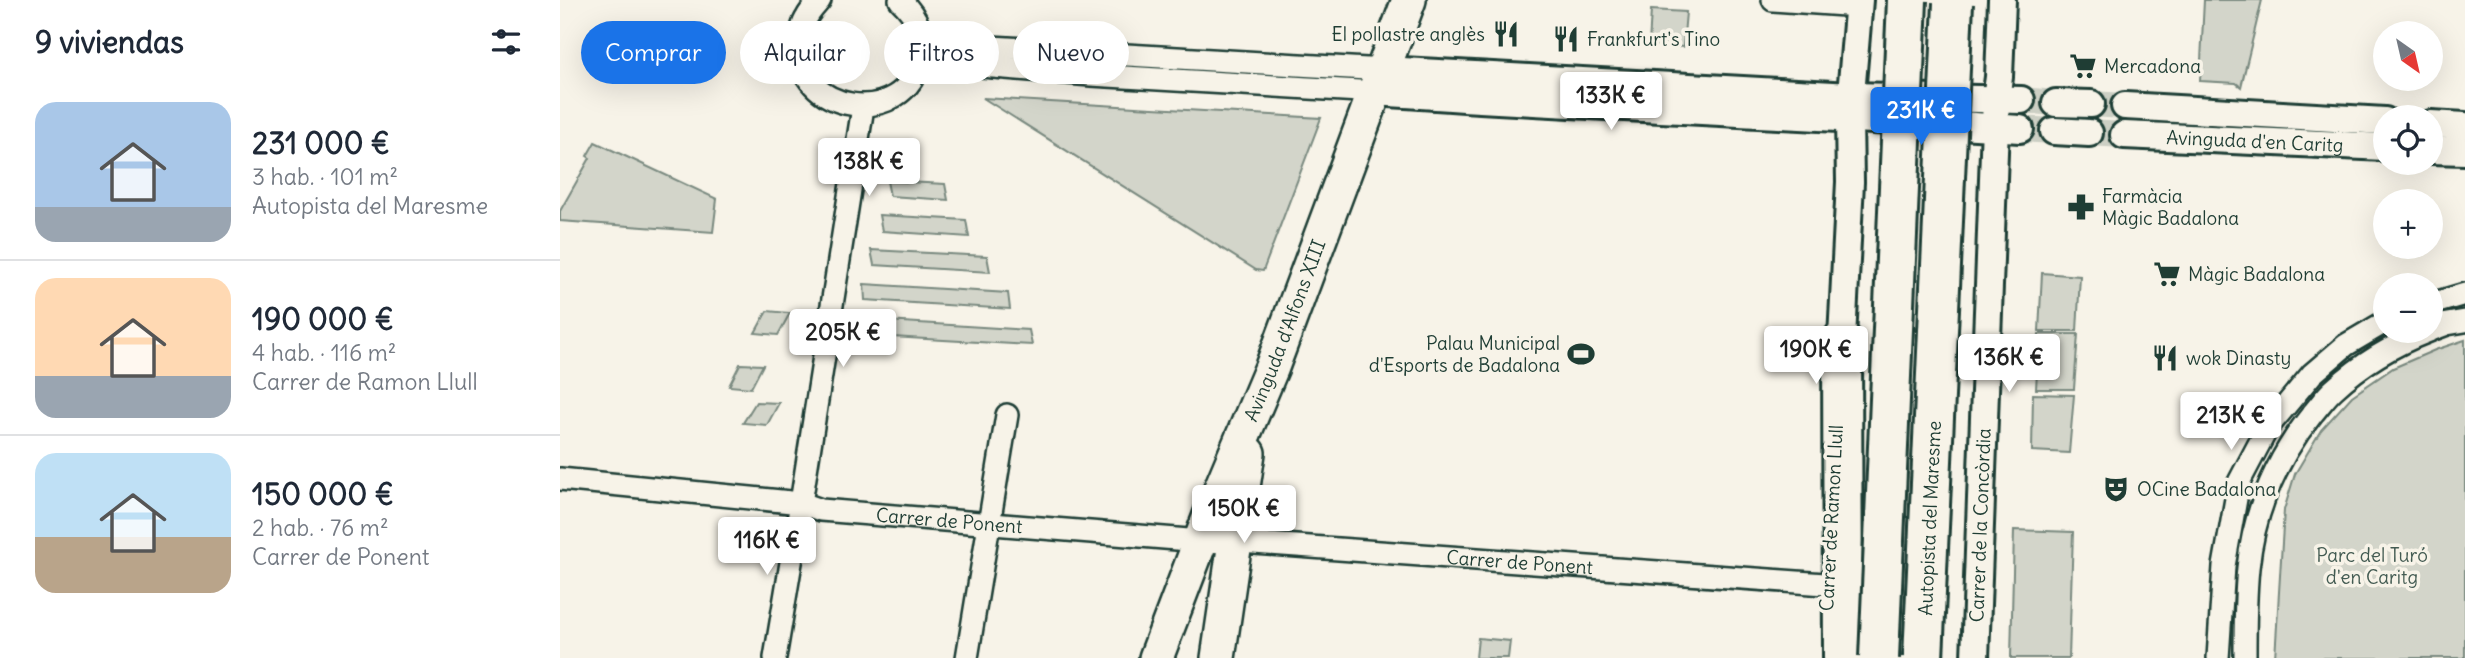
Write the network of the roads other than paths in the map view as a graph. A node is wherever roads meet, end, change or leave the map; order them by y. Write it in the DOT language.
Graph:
graph roads {
  1 [pos="820,0"];
  2 [pos="900,0"];
  3 [pos="1409,0"];
  4 [pos="1773,0"];
  5 [pos="1907,0"];
  6 [pos="1953,0"];
  7 [pos="2002,0"];
  8 [pos="1859,3"];
  9 [pos="917,21"];
  10 [pos="999,49"];
  11 [pos="999,67"];
  12 [pos="1380,81"];
  13 [pos="907,84"];
  14 [pos="2009,100"];
  15 [pos="2056,103"];
  16 [pos="2091,104"];
  17 [pos="2125,106"];
  18 [pos="863,107"];
  19 [pos="1850,107"];
  20 [pos="2373,120"];
  21 [pos="2443,125"];
  22 [pos="2465,126"];
  23 [pos="2008,129"];
  24 [pos="2054,131"];
  25 [pos="2089,133"];
  26 [pos="2124,135"];
  27 [pos="2373,146"];
  28 [pos="2443,150"];
  29 [pos="2465,151"];
  30 [pos="2465,294"];
  31 [pos="2443,300"];
  32 [pos="2465,321"];
  33 [pos="2443,325"];
  34 [pos="2373,329"];
  35 [pos="1842,341"];
  36 [pos="2400,343"];
  37 [pos="1007,415"];
  38 [pos="560,479"];
  39 [pos="801,503"];
  40 [pos="988,524"];
  41 [pos="1221,549"];
  42 [pos="1825,584"];
  43 [pos="1830,657"];
  44 [pos="775,658"];
  45 [pos="967,658"];
  46 [pos="1156,658"];
  47 [pos="1219,658"];
  48 [pos="1880,658"];
  49 [pos="1923,658"];
  50 [pos="1975,658"];
  51 [pos="2218,658"];
  52 [pos="2245,658"];
  1 -- 18 [label="street"];
  2 -- 9 [label="street"];
  3 -- 12 [label="main road, Avinguda d'Alfons XIII"];
  4 -- 8 [label="street"];
  5 -- 48 [label="highway, bridge"];
  6 -- 49 [label="highway, Autopista del Maresme, bridge"];
  7 -- 14 [label="street, Carrer de la Concòrdia"];
  8 -- 19 [label="street, Carrer de Ramon Llull"];
  10 -- 12 [label="street"];
  11 -- 12 [label="street"];
  12 -- 19 [label="street"];
  12 -- 41 [label="main road, Avinguda d'Alfons XIII"];
  13 -- 18 [label="street"];
  14 -- 19 [label="street"];
  14 -- 23 [label="street, Carrer de la Concòrdia"];
  15 -- 16 [label="street"];
  17 -- 20 [label="street, Avinguda d'en Caritg"];
  18 -- 39 [label="street"];
  19 -- 23 [label="street"];
  19 -- 35 [label="street, Carrer de Ramon Llull"];
  21 -- 22 [label="street"];
  23 -- 50 [label="street, Carrer de la Concòrdia"];
  24 -- 25 [label="street"];
  26 -- 27 [label="street, Avinguda d'en Caritg"];
  28 -- 29 [label="street"];
  30 -- 31 [label="street"];
  32 -- 33 [label="street"];
  34 -- 51 [label="street"];
  35 -- 42 [label="street, Carrer de Ramon Llull"];
  35 -- 43 [label="highway"];
  36 -- 52 [label="street"];
  37 -- 40 [label="street"];
  38 -- 39 [label="street, Carrer de Ponent"];
  39 -- 40 [label="street, Carrer de Ponent"];
  39 -- 44 [label="street"];
  40 -- 41 [label="street, Carrer de Ponent"];
  40 -- 45 [label="street"];
  41 -- 42 [label="street, Carrer de Ponent"];
  41 -- 46 [label="main road, Avinguda d'Alfons XIII"];
  41 -- 47 [label="main road"];
  42 -- 43 [label="street, Carrer de Ramon Llull"];
}
